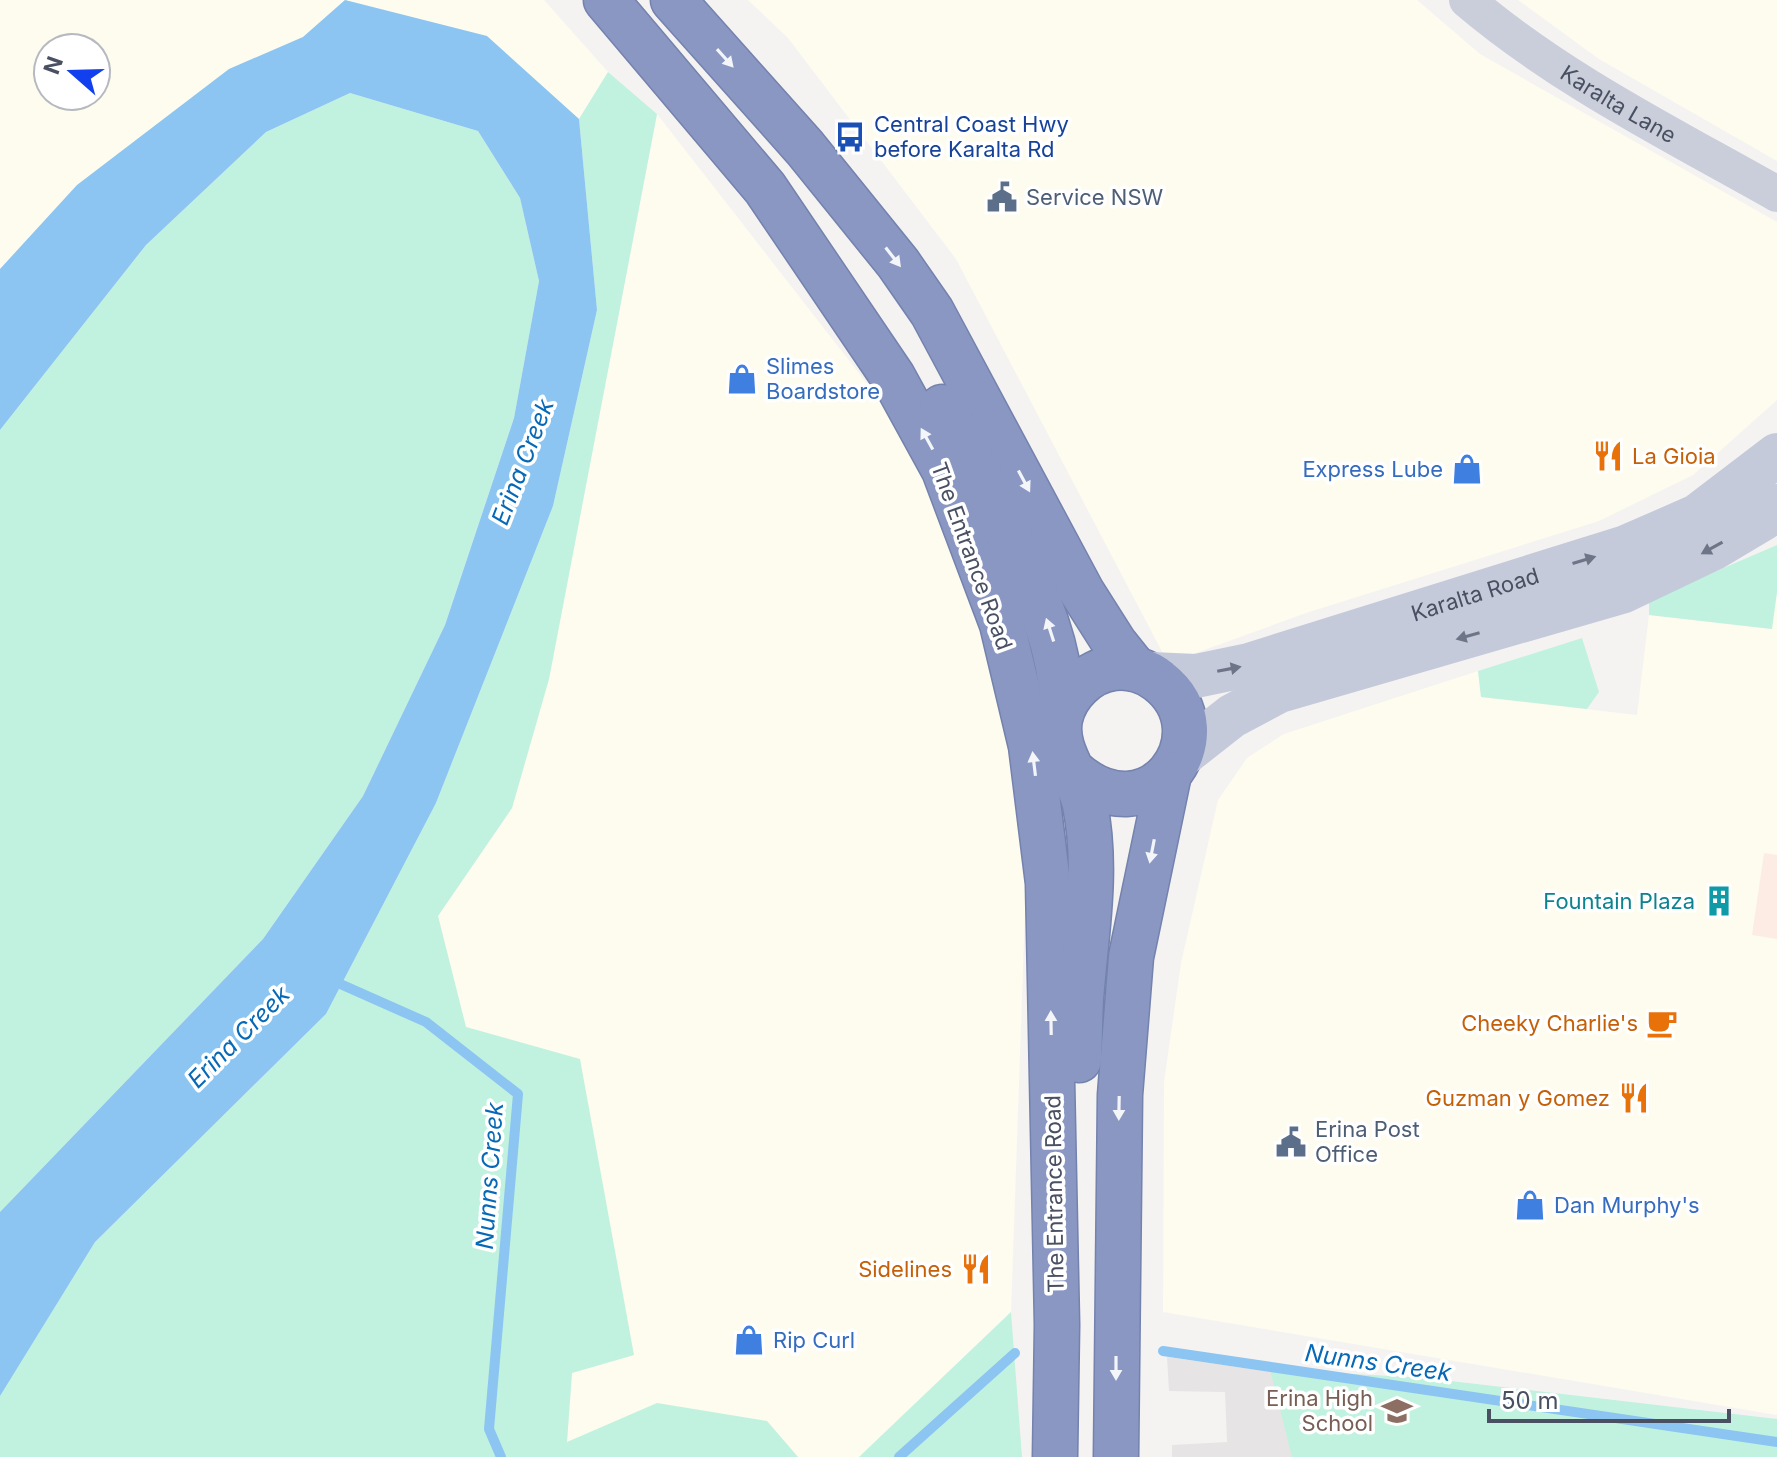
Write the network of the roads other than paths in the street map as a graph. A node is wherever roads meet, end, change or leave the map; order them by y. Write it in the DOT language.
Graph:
graph roads {
  1 [pos="606,0"];
  2 [pos="673,0"];
  3 [pos="1467,0"];
  4 [pos="765,188"];
  5 [pos="1777,194"];
  6 [pos="1777,455"];
  7 [pos="1777,506"];
  8 [pos="1143,672"];
  9 [pos="1063,707"];
  10 [pos="1175,765"];
  11 [pos="1070,769"];
  12 [pos="1057,1325"];
  13 [pos="1055,1457"];
  14 [pos="1116,1457"];
  1 -- 4 [label="highway, The Entrance Road"];
  2 -- 8 [label="highway, one-way"];
  3 -- 5 [label="street, Karalta Lane"];
  9 -- 4 [label="highway, one-way"];
  12 -- 4 [label="highway, The Entrance Road, one-way"];
  8 -- 6 [label="street, Karalta Road, one-way"];
  7 -- 10 [label="street, Karalta Road, one-way"];
  8 -- 9 [label="highway"];
  8 -- 10 [label="highway"];
  9 -- 11 [label="highway"];
  10 -- 11 [label="highway"];
  10 -- 14 [label="highway, one-way"];
  11 -- 12 [label="highway"];
  12 -- 13 [label="highway, The Entrance Road"];
}
